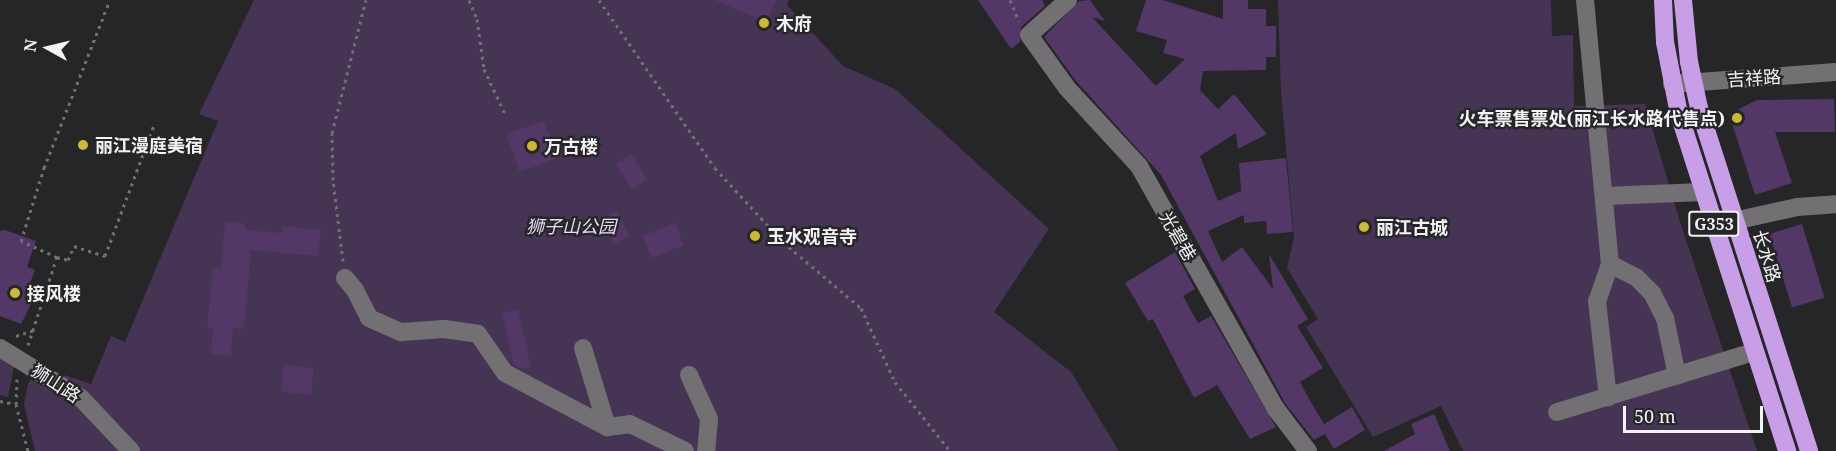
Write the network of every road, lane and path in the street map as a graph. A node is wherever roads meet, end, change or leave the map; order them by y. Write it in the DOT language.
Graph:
graph roads {
  1 [pos="110,0"];
  2 [pos="366,0"];
  3 [pos="469,0"];
  4 [pos="599,0"];
  5 [pos="1068,0"];
  6 [pos="1585,0"];
  7 [pos="1663,0"];
  8 [pos="1683,0"];
  9 [pos="1836,72"];
  10 [pos="1692,83"];
  11 [pos="1672,84"];
  12 [pos="506,116"];
  13 [pos="154,125"];
  14 [pos="1704,192"];
  15 [pos="1604,196"];
  16 [pos="1836,204"];
  17 [pos="1734,221"];
  18 [pos="57,257"];
  19 [pos="1610,264"];
  20 [pos="345,278"];
  21 [pos="0,348"];
  22 [pos="583,348"];
  23 [pos="1753,352"];
  24 [pos="24,355"];
  25 [pos="17,373"];
  26 [pos="689,375"];
  27 [pos="1677,376"];
  28 [pos="1608,397"];
  29 [pos="0,401"];
  30 [pos="16,404"];
  31 [pos="1557,412"];
  32 [pos="607,426"];
  33 [pos="28,451"];
  34 [pos="131,451"];
  35 [pos="685,451"];
  36 [pos="706,451"];
  37 [pos="950,451"];
  38 [pos="1308,451"];
  39 [pos="1787,451"];
  40 [pos="1809,451"];
  1 -- 18 [label="path"];
  2 -- 20 [label="path"];
  3 -- 12 [label="path"];
  4 -- 37 [label="path"];
  5 -- 38 [label="street, 光碧巷"];
  6 -- 15 [label="street"];
  7 -- 11 [label="highway, G353"];
  8 -- 10 [label="highway, 长水路 / G353"];
  9 -- 10 [label="street, 吉祥路"];
  10 -- 11 [label="street, 吉祥路"];
  10 -- 17 [label="highway, 长水路 / G353"];
  11 -- 14 [label="highway, G353"];
  13 -- 18 [label="path"];
  14 -- 15 [label="street"];
  14 -- 23 [label="highway, G353"];
  15 -- 19 [label="street"];
  16 -- 17 [label="street"];
  17 -- 40 [label="highway, 长水路 / G353"];
  18 -- 24 [label="path"];
  19 -- 27 [label="street"];
  19 -- 28 [label="street"];
  20 -- 32 [label="street"];
  21 -- 34 [label="street, 狮山路"];
  22 -- 32 [label="street"];
  23 -- 27 [label="street"];
  23 -- 39 [label="highway, G353"];
  25 -- 30 [label="path"];
  26 -- 36 [label="street"];
  27 -- 28 [label="street"];
  28 -- 31 [label="street"];
  29 -- 30 [label="path"];
  30 -- 33 [label="path"];
  32 -- 35 [label="street"];
}
